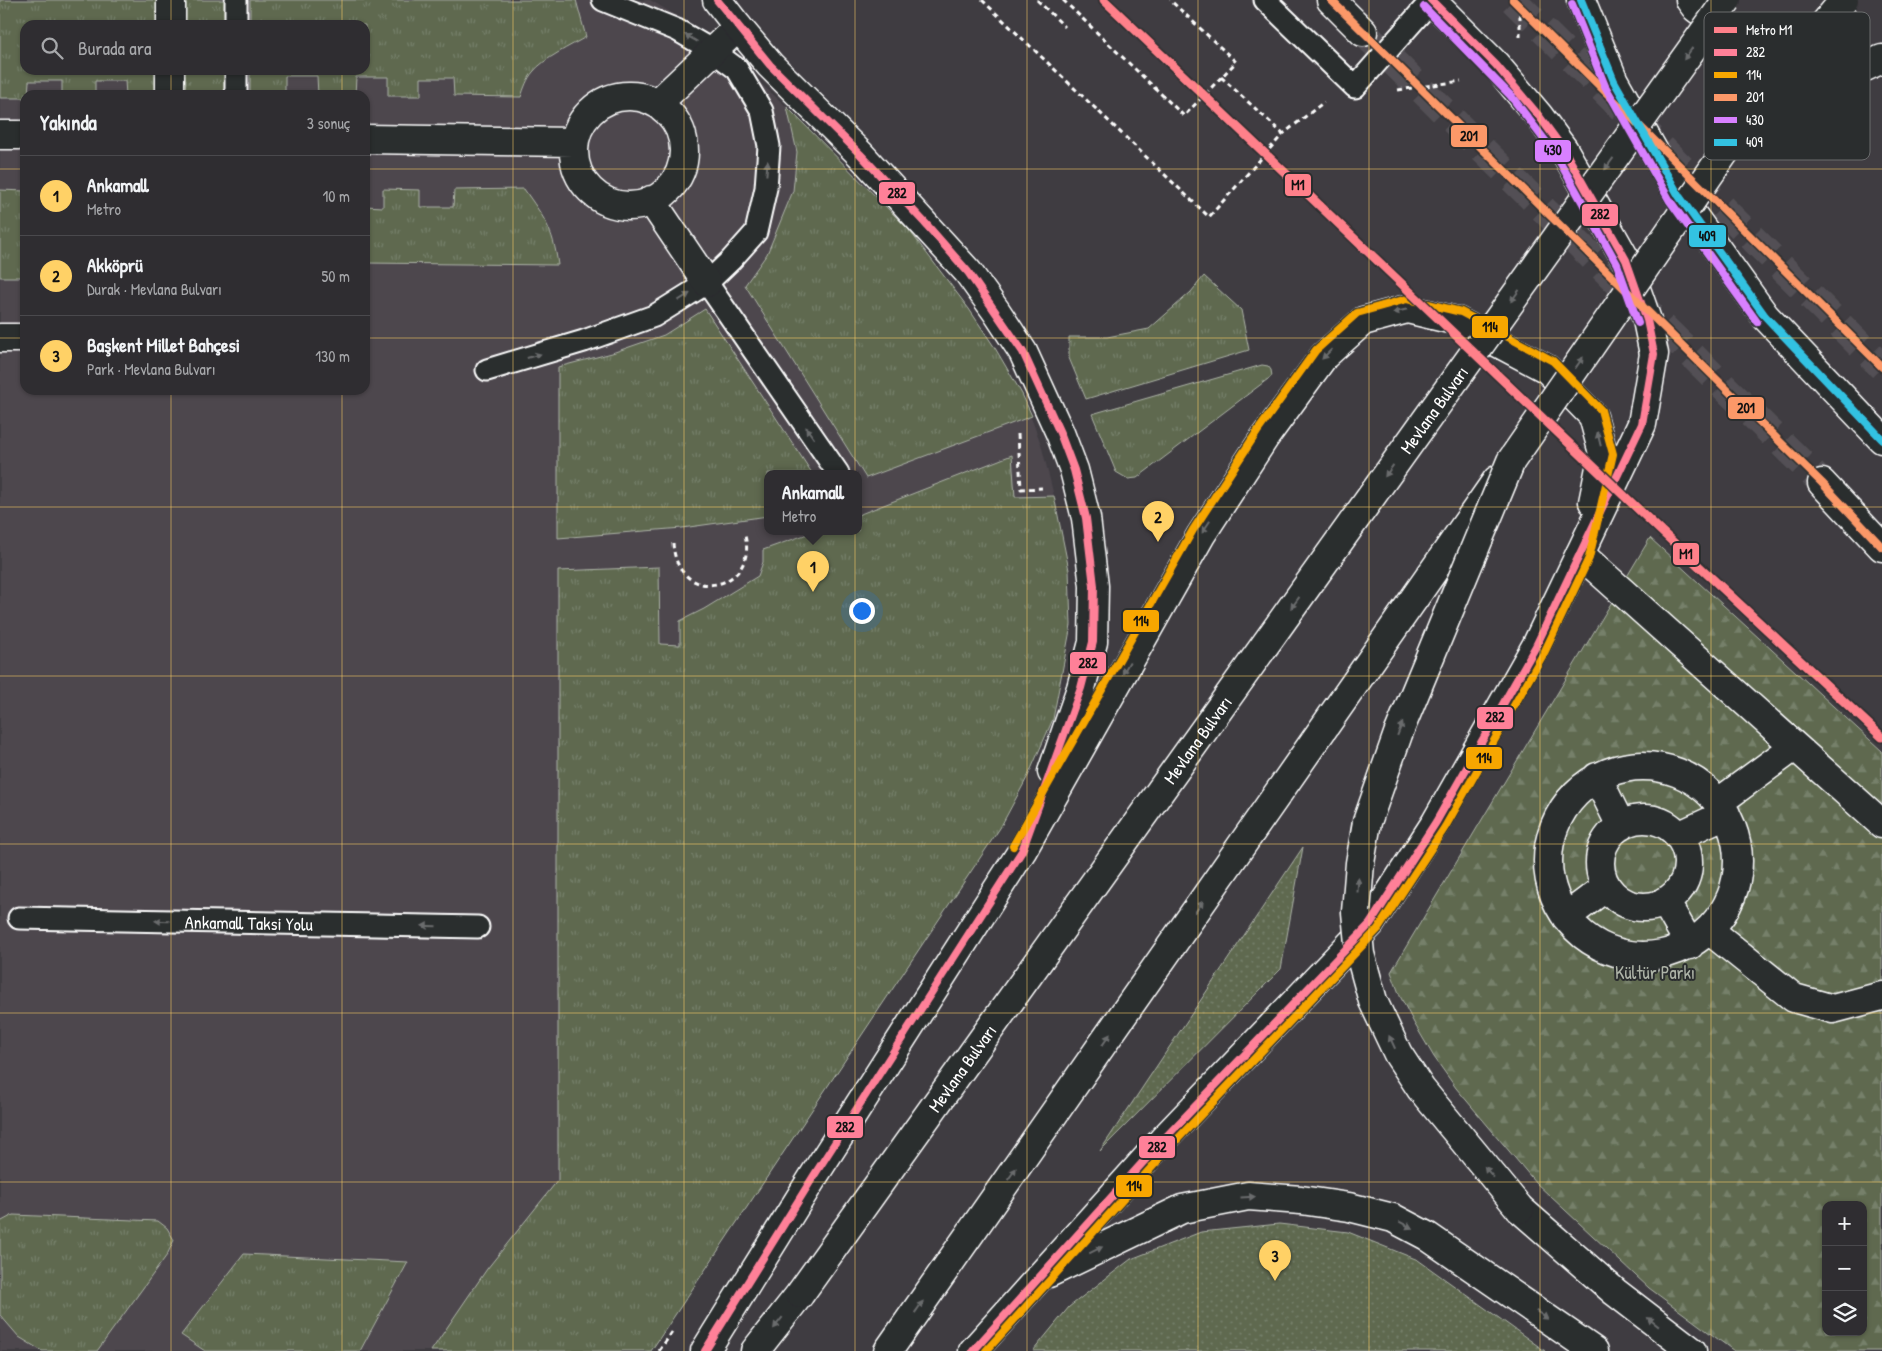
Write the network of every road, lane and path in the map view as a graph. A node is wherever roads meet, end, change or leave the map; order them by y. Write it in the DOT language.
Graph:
graph roads {
  1 [pos="171,0"];
  2 [pos="236,0"];
  3 [pos="603,0"];
  4 [pos="717,0"];
  5 [pos="982,0"];
  6 [pos="1037,0"];
  7 [pos="1063,0"];
  8 [pos="1170,0"];
  9 [pos="1265,0"];
  10 [pos="1330,0"];
  11 [pos="1431,0"];
  12 [pos="1520,0"];
  13 [pos="1581,0"];
  14 [pos="1690,0"];
  15 [pos="1727,0"];
  16 [pos="1844,0"];
  17 [pos="1718,12"];
  18 [pos="1834,12"];
  19 [pos="1704,14"];
  20 [pos="171,20"];
  21 [pos="236,20"];
  22 [pos="1065,27"];
  23 [pos="738,28"];
  24 [pos="1363,32"];
  25 [pos="1704,32"];
  26 [pos="1519,42"];
  27 [pos="713,51"];
  28 [pos="1882,59"];
  29 [pos="1870,65"];
  30 [pos="170,75"];
  31 [pos="236,75"];
  32 [pos="1221,77"];
  33 [pos="1462,81"];
  34 [pos="170,90"];
  35 [pos="236,90"];
  36 [pos="1394,90"];
  37 [pos="1327,99"];
  38 [pos="658,103"];
  39 [pos="1282,134"];
  40 [pos="0,135"];
  41 [pos="20,135"];
  42 [pos="370,139"];
  43 [pos="574,142"];
  44 [pos="1719,160"];
  45 [pos="652,200"];
  46 [pos="707,283"];
  47 [pos="0,338"];
  48 [pos="20,338"];
  49 [pos="487,370"];
  50 [pos="1018,434"];
  51 [pos="1882,439"];
  52 [pos="1511,460"];
  53 [pos="836,470"];
  54 [pos="1822,483"];
  55 [pos="1078,487"];
  56 [pos="745,536"];
  57 [pos="673,543"];
  58 [pos="1882,547"];
  59 [pos="1580,554"];
  60 [pos="1794,747"];
  61 [pos="1597,777"];
  62 [pos="1723,808"];
  63 [pos="1882,824"];
  64 [pos="1621,826"];
  65 [pos="1678,836"];
  66 [pos="1022,851"];
  67 [pos="1606,887"];
  68 [pos="1665,901"];
  69 [pos="1566,917"];
  70 [pos="19,918"];
  71 [pos="478,927"];
  72 [pos="1699,937"];
  73 [pos="1882,996"];
  74 [pos="1036,1279"];
  75 [pos="890,1349"];
  76 [pos="705,1351"];
  77 [pos="755,1351"];
  78 [pos="973,1351"];
  79 [pos="1594,1351"];
  80 [pos="1692,1351"];
  1 -- 20 [label="main road"];
  2 -- 21 [label="lane"];
  27 -- 3 [label="lane, one-way"];
  4 -- 23 [label="main road"];
  5 -- 39 [label="path"];
  6 -- 22 [label="path"];
  7 -- 32 [label="path"];
  8 -- 32 [label="path"];
  9 -- 11 [label="lane"];
  10 -- 24 [label="main road"];
  11 -- 59 [label="main road"];
  12 -- 26 [label="path"];
  13 -- 51 [label="main road"];
  14 -- 19 [label="main road"];
  15 -- 17 [label="main road, Mevlana Bulvarı, one-way, bridge"];
  18 -- 16 [label="main road, one-way, bridge"];
  23 -- 27 [label="main road"];
  23 -- 55 [label="main road"];
  25 -- 77 [label="main road, Mevlana Bulvarı, one-way, bridge"];
  27 -- 38 [label="main road"];
  46 -- 27 [label="lane, one-way"];
  28 -- 29 [label="main road"];
  30 -- 34 [label="main road"];
  31 -- 35 [label="lane"];
  32 -- 39 [label="path"];
  33 -- 36 [label="path"];
  37 -- 39 [label="path"];
  38 -- 43 [label="main road"];
  38 -- 45 [label="main road"];
  40 -- 41 [label="main road"];
  42 -- 43 [label="main road"];
  43 -- 45 [label="main road"];
  52 -- 44 [label="main road, one-way, bridge"];
  45 -- 46 [label="main road"];
  49 -- 46 [label="lane, one-way"];
  53 -- 46 [label="lane, one-way"];
  47 -- 48 [label="main road"];
  50 -- 55 [label="path"];
  75 -- 52 [label="main road, one-way, bridge"];
  80 -- 52 [label="main road, one-way, bridge"];
  54 -- 58 [label="main road"];
  55 -- 66 [label="main road"];
  56 -- 57 [label="path"];
  59 -- 60 [label="main road"];
  59 -- 66 [label="main road, one-way"];
  59 -- 74 [label="main road"];
  60 -- 62 [label="main road"];
  60 -- 63 [label="main road"];
  61 -- 62 [label="main road"];
  61 -- 64 [label="main road"];
  61 -- 69 [label="main road"];
  62 -- 65 [label="main road"];
  62 -- 72 [label="main road"];
  64 -- 65 [label="main road"];
  64 -- 67 [label="main road"];
  65 -- 68 [label="main road"];
  66 -- 76 [label="main road"];
  67 -- 68 [label="main road"];
  67 -- 69 [label="main road"];
  68 -- 72 [label="main road"];
  69 -- 72 [label="main road"];
  71 -- 70 [label="lane, Ankamall Taksi Yolu, one-way"];
  72 -- 73 [label="main road"];
  74 -- 78 [label="main road"];
  74 -- 79 [label="main road, one-way"];
}
